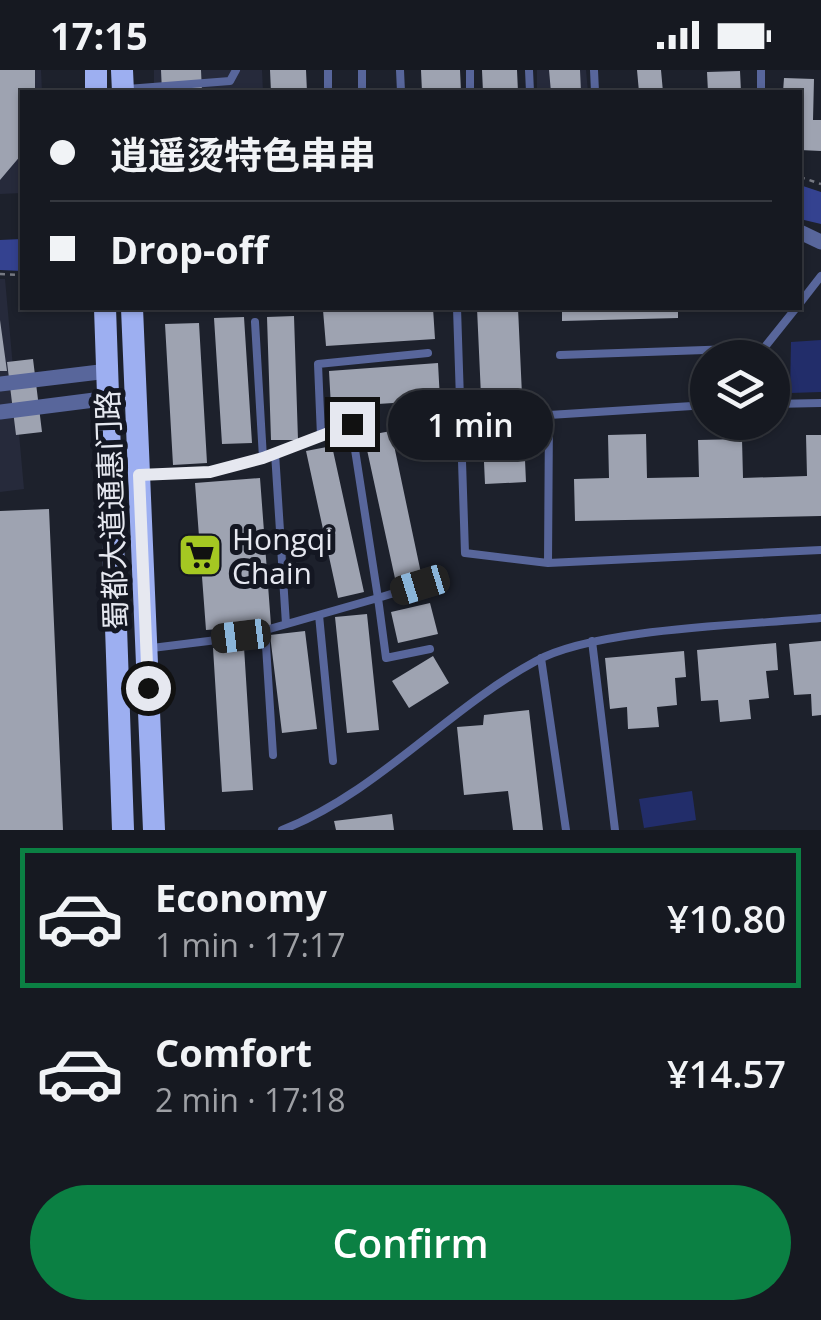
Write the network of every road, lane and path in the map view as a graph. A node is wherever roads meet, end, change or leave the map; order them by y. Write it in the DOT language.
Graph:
graph roads {
  1 [pos="236,70"];
  2 [pos="122,84"];
  3 [pos="821,276"];
  4 [pos="802,300"];
  5 [pos="105,310"];
  6 [pos="132,310"];
  7 [pos="457,310"];
  8 [pos="794,310"];
  9 [pos="255,322"];
  10 [pos="770,340"];
  11 [pos="690,351"];
  12 [pos="428,353"];
  13 [pos="560,355"];
  14 [pos="108,371"];
  15 [pos="0,384"];
  16 [pos="110,398"];
  17 [pos="821,403"];
  18 [pos="790,404"];
  19 [pos="690,406"];
  20 [pos="0,412"];
  21 [pos="320,436"];
  22 [pos="275,453"];
  23 [pos="263,458"];
  24 [pos="139,475"];
  25 [pos="821,550"];
  26 [pos="548,563"];
  27 [pos="420,585"];
  28 [pos="378,598"];
  29 [pos="319,615"];
  30 [pos="821,618"];
  31 [pos="286,624"];
  32 [pos="265,630"];
  33 [pos="592,642"];
  34 [pos="146,648"];
  35 [pos="430,649"];
  36 [pos="541,658"];
  37 [pos="273,755"];
  38 [pos="334,761"];
  39 [pos="124,830"];
  40 [pos="154,830"];
  41 [pos="282,830"];
  42 [pos="566,830"];
  43 [pos="615,830"];
  1 -- 2 [label="lane"];
  3 -- 4 [label="lane"];
  5 -- 14 [label="main road, 蜀都大道通惠门路"];
  6 -- 24 [label="main road, 蜀都大道通惠门路"];
  7 -- 26 [label="lane"];
  8 -- 10 [label="lane"];
  9 -- 23 [label="lane"];
  11 -- 13 [label="lane"];
  12 -- 21 [label="lane"];
  14 -- 15 [label="street"];
  14 -- 16 [label="main road, 蜀都大道通惠门路"];
  16 -- 20 [label="street"];
  16 -- 39 [label="main road, 蜀都大道通惠门路"];
  17 -- 18 [label="lane"];
  19 -- 26 [label="lane"];
  21 -- 22 [label="lane"];
  21 -- 28 [label="lane"];
  22 -- 23 [label="lane"];
  22 -- 31 [label="lane"];
  23 -- 24 [label="lane"];
  24 -- 34 [label="main road, 蜀都大道通惠门路"];
  25 -- 26 [label="lane"];
  27 -- 28 [label="lane"];
  28 -- 29 [label="lane"];
  28 -- 35 [label="lane"];
  29 -- 31 [label="lane"];
  29 -- 38 [label="lane"];
  30 -- 33 [label="lane"];
  31 -- 32 [label="lane"];
  32 -- 34 [label="lane"];
  32 -- 37 [label="lane"];
  33 -- 36 [label="lane"];
  33 -- 43 [label="lane"];
  34 -- 40 [label="main road, 蜀都大道通惠门路"];
  36 -- 41 [label="lane"];
  36 -- 42 [label="lane"];
}
